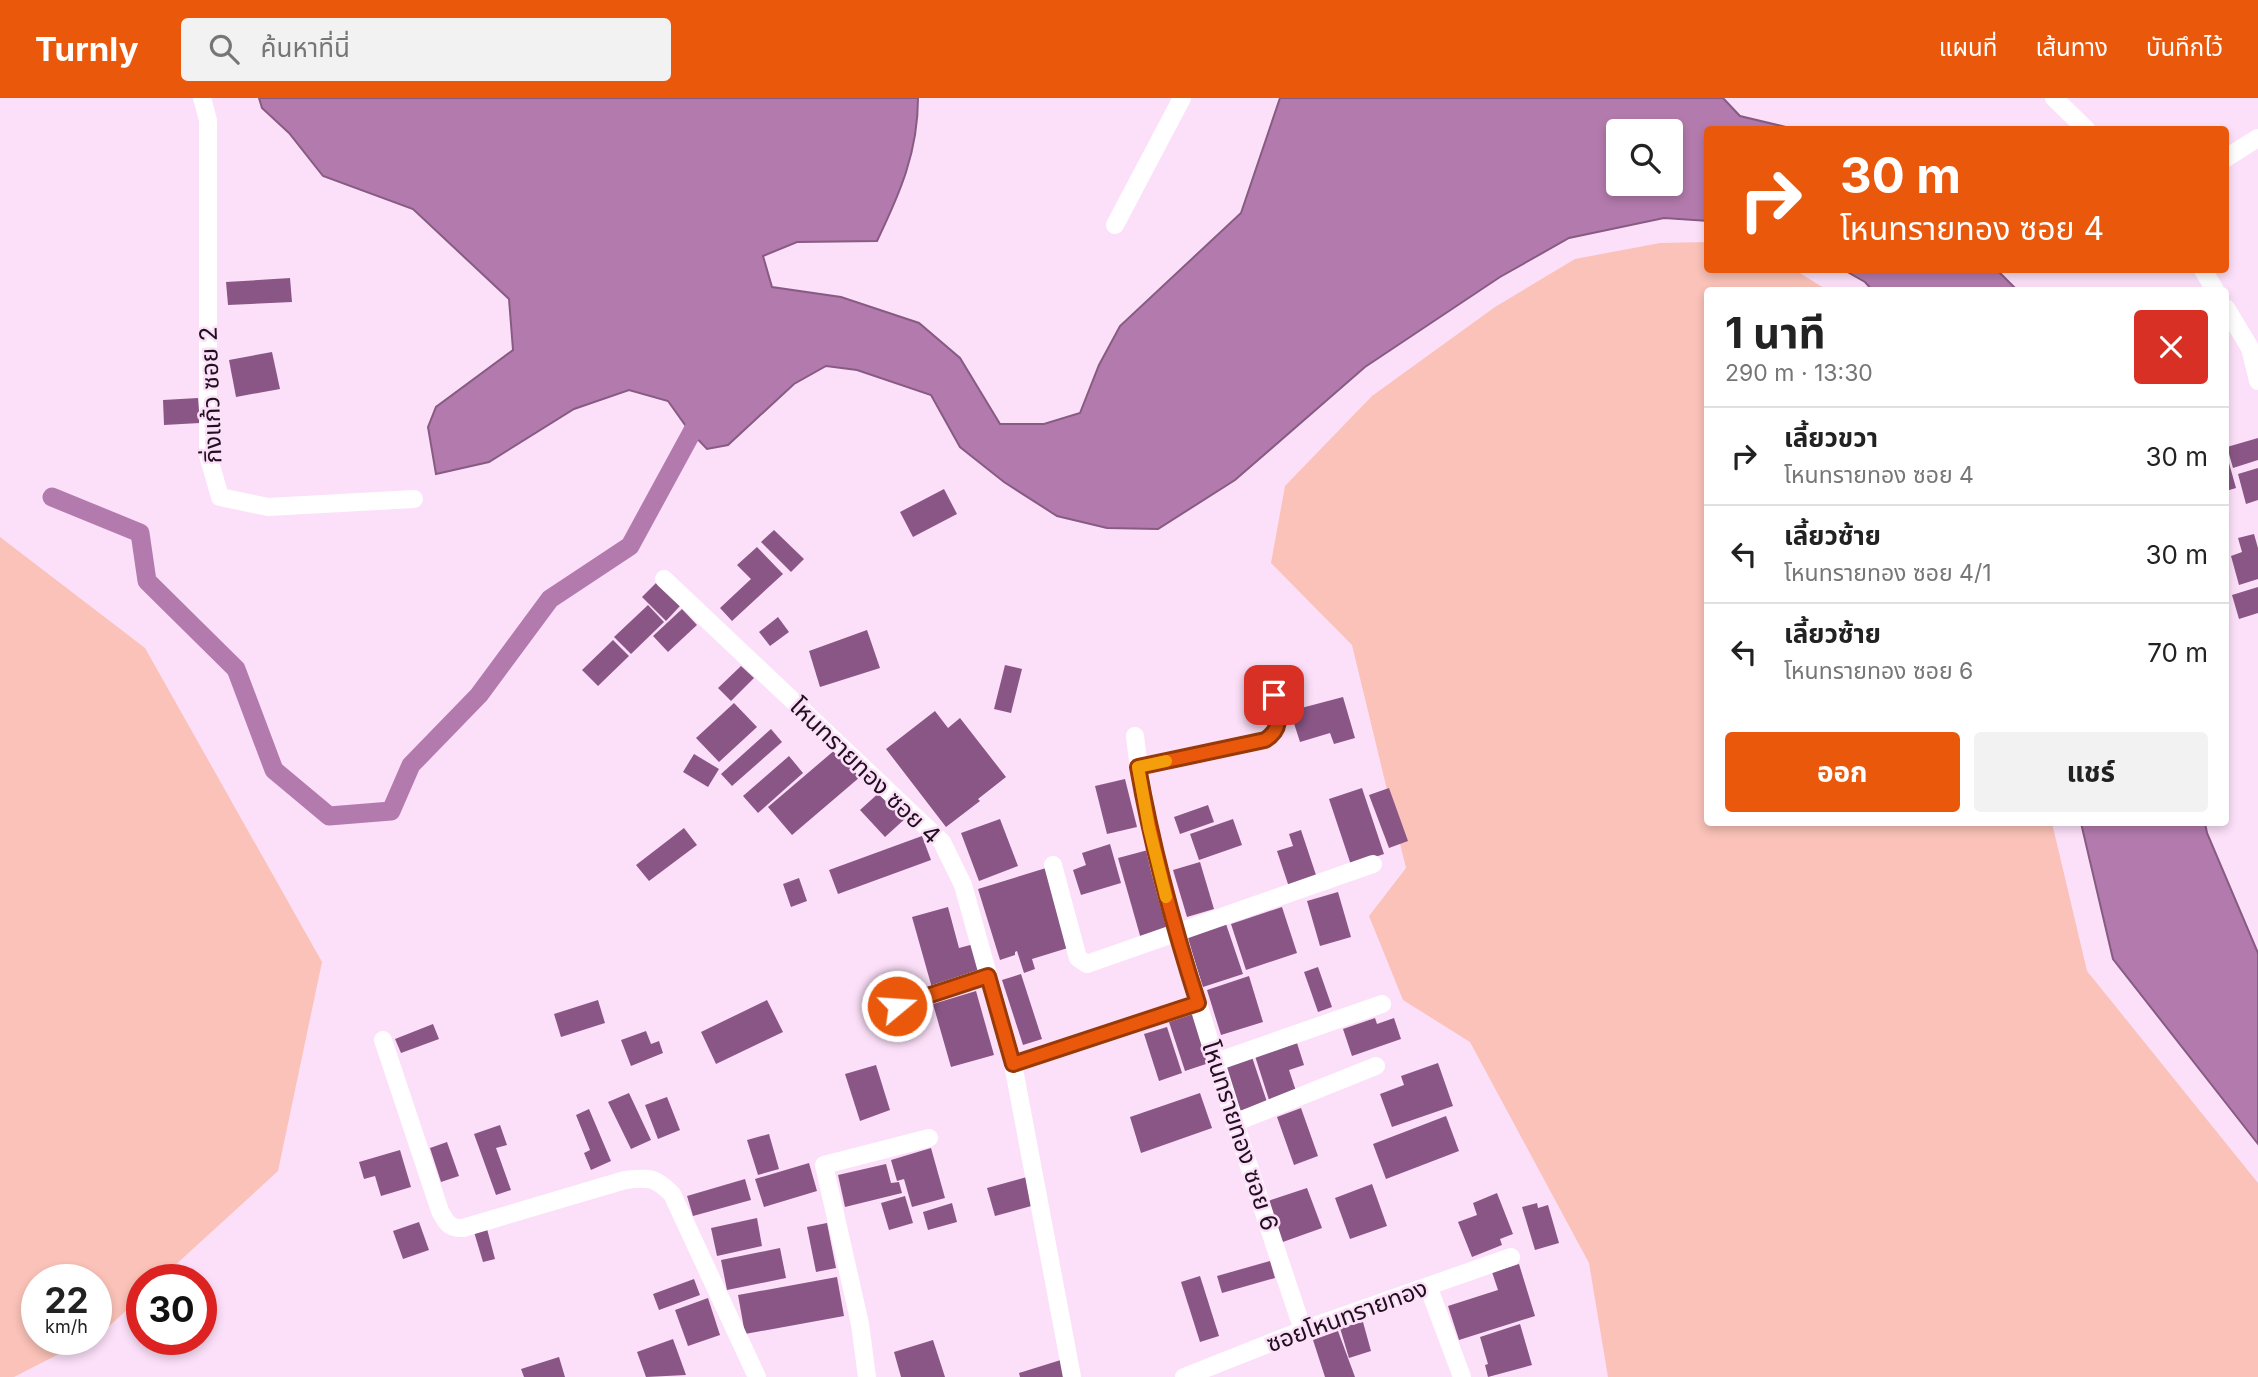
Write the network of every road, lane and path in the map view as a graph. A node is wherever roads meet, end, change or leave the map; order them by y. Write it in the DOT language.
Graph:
graph roads {
  1 [pos="202,98"];
  2 [pos="1182,98"];
  3 [pos="2054,98"];
  4 [pos="2083,126"];
  5 [pos="2258,138"];
  6 [pos="2229,156"];
  7 [pos="1115,225"];
  8 [pos="2229,313"];
  9 [pos="2258,381"];
  10 [pos="414,499"];
  11 [pos="664,579"];
  12 [pos="1274,695"];
  13 [pos="1135,736"];
  14 [pos="1138,767"];
  15 [pos="1373,864"];
  16 [pos="1053,865"];
  17 [pos="1176,934"];
  18 [pos="988,976"];
  19 [pos="1198,1003"];
  20 [pos="1382,1004"];
  21 [pos="897,1006"];
  22 [pos="383,1040"];
  23 [pos="1216,1062"];
  24 [pos="1013,1064"];
  25 [pos="1376,1066"];
  26 [pos="1234,1123"];
  27 [pos="929,1138"];
  28 [pos="1511,1257"];
  29 [pos="1428,1286"];
  30 [pos="1303,1330"];
  31 [pos="757,1377"];
  32 [pos="867,1377"];
  33 [pos="1072,1377"];
  34 [pos="1184,1377"];
  35 [pos="1462,1377"];
  1 -- 10 [label="street, กิ่งแก้ว ซอย 2"];
  2 -- 7 [label="street"];
  3 -- 4 [label="street"];
  5 -- 6 [label="street"];
  8 -- 9 [label="street"];
  11 -- 18 [label="street, โหนทรายทอง ซอย 4"];
  12 -- 14 [label="street"];
  13 -- 14 [label="street, โหนทรายทอง ซอย 6"];
  14 -- 17 [label="street, โหนทรายทอง ซอย 6"];
  15 -- 17 [label="street"];
  16 -- 17 [label="street"];
  17 -- 19 [label="street, โหนทรายทอง ซอย 6"];
  18 -- 21 [label="street"];
  18 -- 24 [label="street, โหนทรายทอง ซอย 4"];
  19 -- 23 [label="street, โหนทรายทอง ซอย 6"];
  19 -- 24 [label="street"];
  20 -- 23 [label="street"];
  22 -- 31 [label="street"];
  23 -- 26 [label="street, โหนทรายทอง ซอย 6"];
  24 -- 33 [label="street, โหนทรายทอง ซอย 4"];
  25 -- 26 [label="street"];
  26 -- 30 [label="street, โหนทรายทอง ซอย 6"];
  27 -- 32 [label="street"];
  28 -- 29 [label="street, ซอยโหนทรายทอง"];
  29 -- 30 [label="street, ซอยโหนทรายทอง"];
  29 -- 35 [label="street"];
  30 -- 34 [label="street, ซอยโหนทรายทอง"];
}
